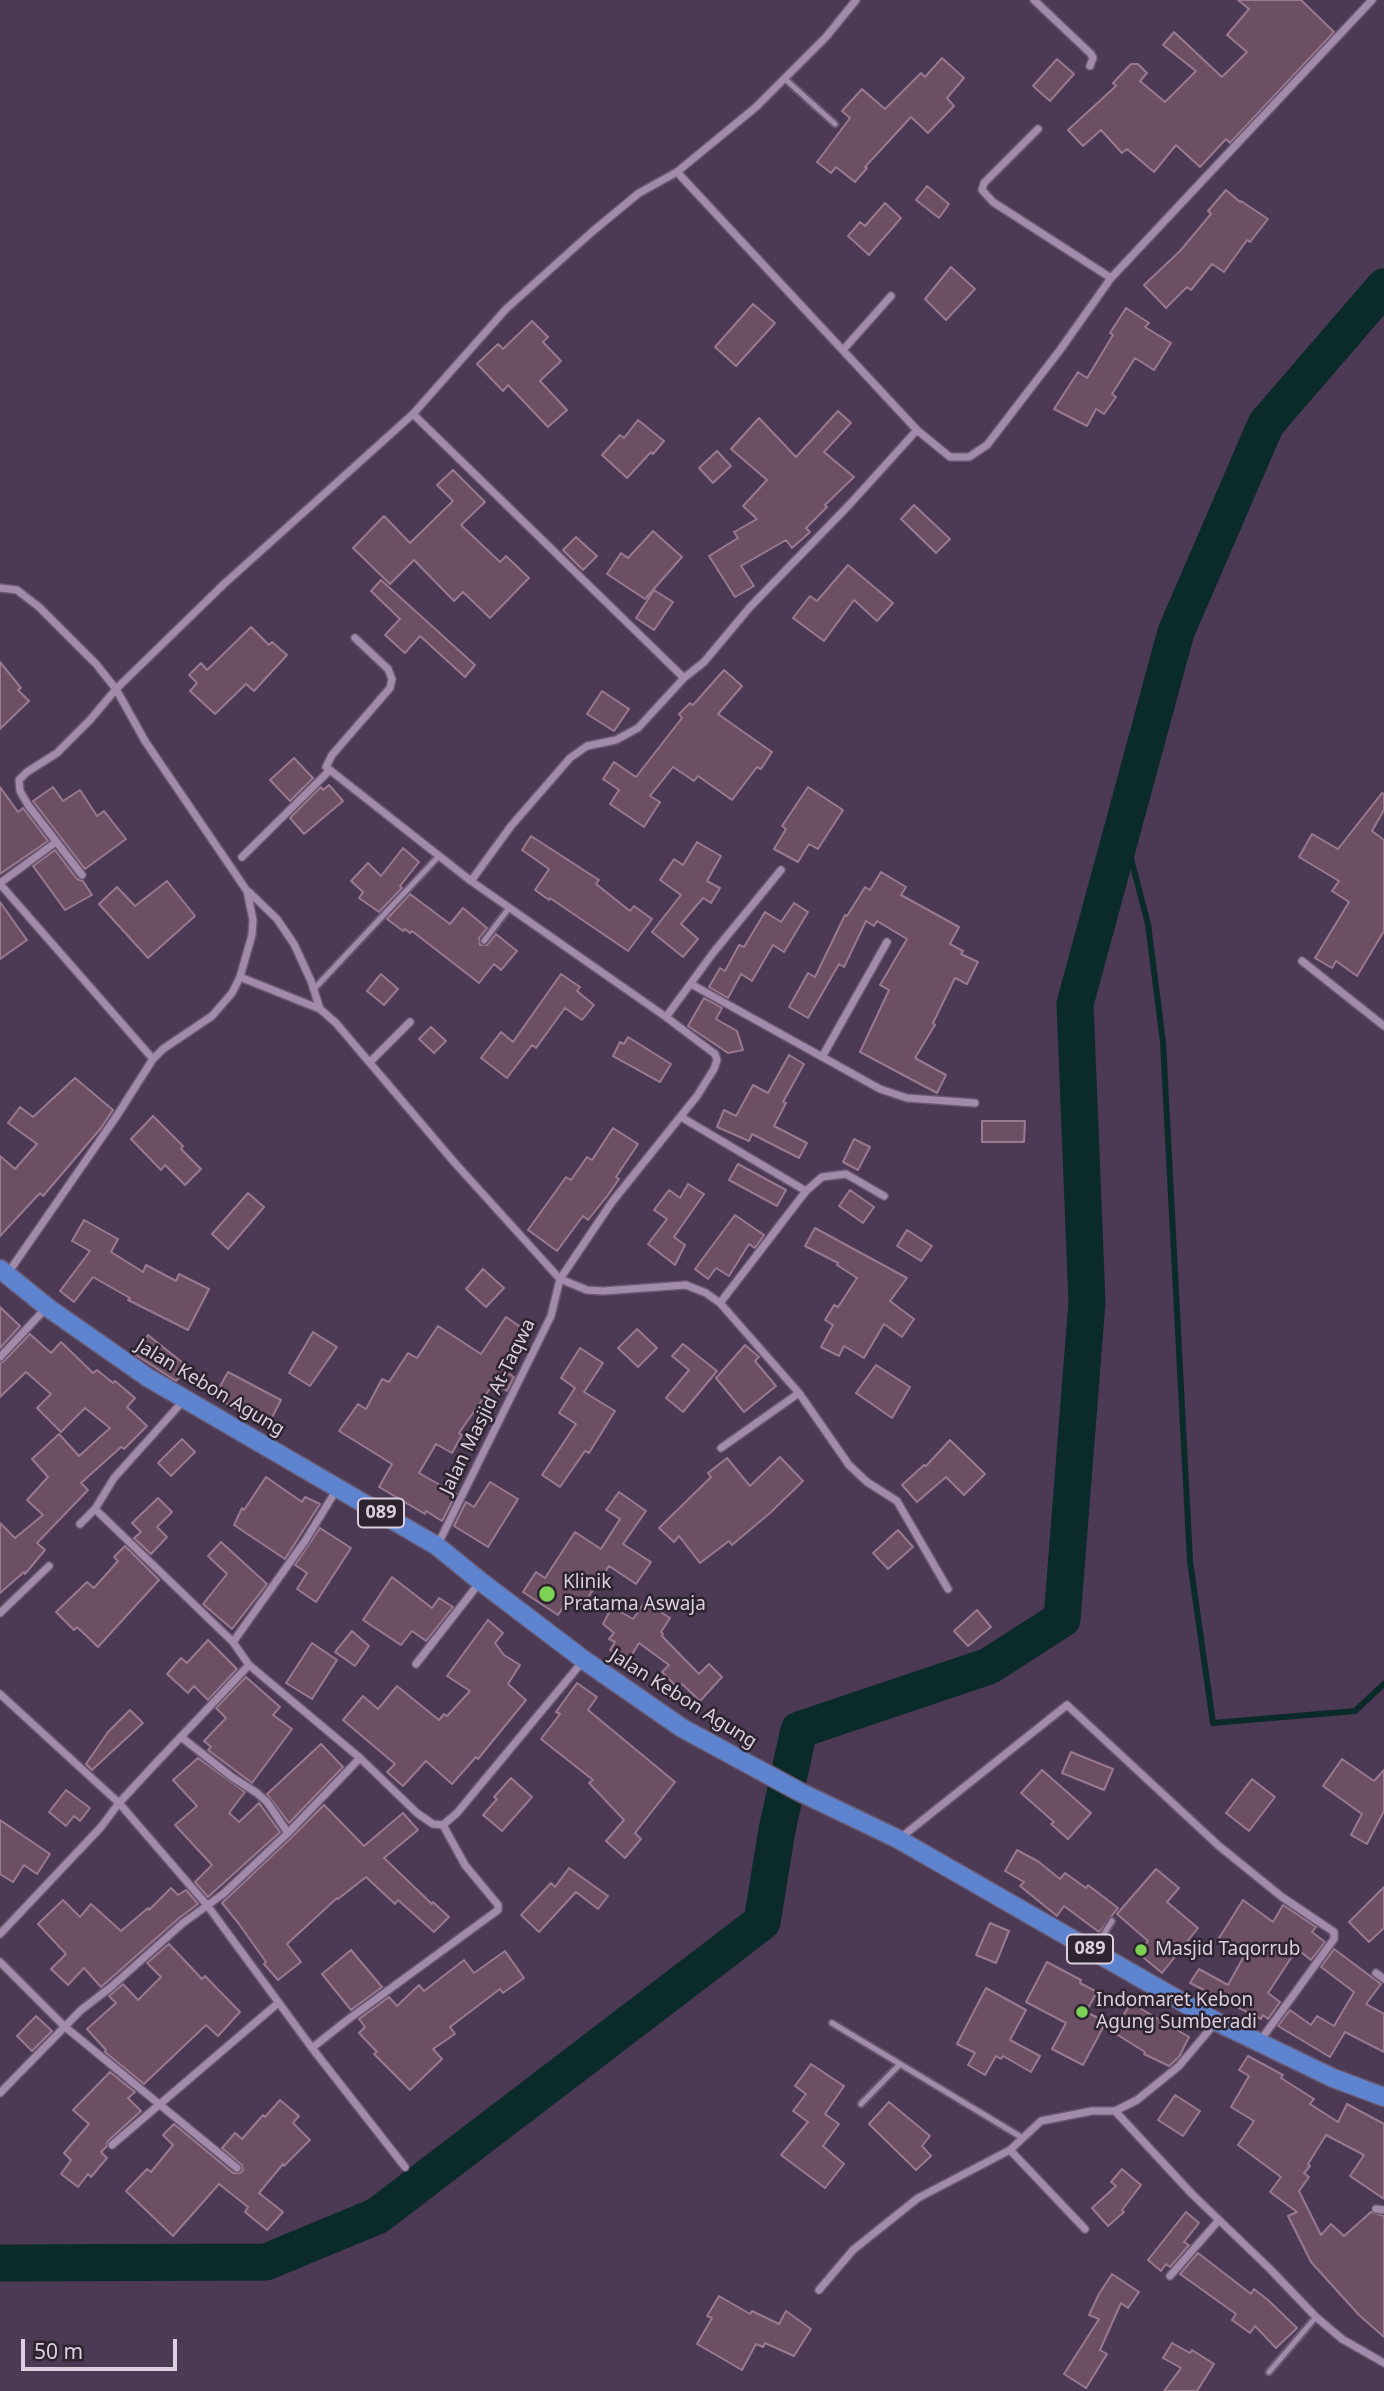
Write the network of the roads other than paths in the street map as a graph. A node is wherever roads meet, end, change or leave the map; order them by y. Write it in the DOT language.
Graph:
graph roads {
  1 [pos="856,0"];
  2 [pos="1034,0"];
  3 [pos="1372,0"];
  4 [pos="1090,66"];
  5 [pos="784,78"];
  6 [pos="835,124"];
  7 [pos="1038,129"];
  8 [pos="677,172"];
  9 [pos="1111,278"];
  10 [pos="891,296"];
  11 [pos="843,350"];
  12 [pos="413,414"];
  13 [pos="917,430"];
  14 [pos="0,587"];
  15 [pos="355,638"];
  16 [pos="684,678"];
  17 [pos="116,689"];
  18 [pos="329,771"];
  19 [pos="56,842"];
  20 [pos="242,857"];
  21 [pos="438,857"];
  22 [pos="780,870"];
  23 [pos="82,875"];
  24 [pos="471,880"];
  25 [pos="0,883"];
  26 [pos="247,891"];
  27 [pos="509,908"];
  28 [pos="484,941"];
  29 [pos="887,942"];
  30 [pos="1302,961"];
  31 [pos="240,977"];
  32 [pos="691,984"];
  33 [pos="314,989"];
  34 [pos="320,1009"];
  35 [pos="666,1017"];
  36 [pos="410,1022"];
  37 [pos="1384,1026"];
  38 [pos="822,1057"];
  39 [pos="153,1059"];
  40 [pos="370,1062"];
  41 [pos="975,1103"];
  42 [pos="681,1117"];
  43 [pos="806,1191"];
  44 [pos="884,1196"];
  45 [pos="3,1272"];
  46 [pos="560,1279"];
  47 [pos="720,1303"];
  48 [pos="47,1307"];
  49 [pos="0,1357"];
  50 [pos="799,1393"];
  51 [pos="185,1399"];
  52 [pos="721,1448"];
  53 [pos="338,1488"];
  54 [pos="95,1509"];
  55 [pos="80,1524"];
  56 [pos="437,1546"];
  57 [pos="49,1566"];
  58 [pos="480,1581"];
  59 [pos="948,1589"];
  60 [pos="0,1613"];
  61 [pos="233,1642"];
  62 [pos="584,1660"];
  63 [pos="416,1664"];
  64 [pos="249,1665"];
  65 [pos="0,1694"];
  66 [pos="181,1737"];
  67 [pos="360,1758"];
  68 [pos="119,1803"];
  69 [pos="443,1825"];
  70 [pos="288,1833"];
  71 [pos="898,1839"];
  72 [pos="207,1905"];
  73 [pos="1112,1921"];
  74 [pos="0,1934"];
  75 [pos="1093,1951"];
  76 [pos="0,1962"];
  77 [pos="1376,1973"];
  78 [pos="1384,1979"];
  79 [pos="277,2004"];
  80 [pos="1217,2022"];
  81 [pos="832,2023"];
  82 [pos="64,2026"];
  83 [pos="1258,2043"];
  84 [pos="312,2048"];
  85 [pos="900,2064"];
  86 [pos="0,2093"];
  87 [pos="1384,2097"];
  88 [pos="160,2104"];
  89 [pos="861,2104"];
  90 [pos="1115,2111"];
  91 [pos="1021,2137"];
  92 [pos="112,2145"];
  93 [pos="1010,2150"];
  94 [pos="405,2167"];
  95 [pos="237,2168"];
  96 [pos="1219,2220"];
  97 [pos="1085,2229"];
  98 [pos="1170,2276"];
  99 [pos="819,2290"];
  100 [pos="1316,2317"];
  101 [pos="1384,2363"];
  102 [pos="1269,2372"];
  1 -- 5 [label="street"];
  2 -- 4 [label="street"];
  3 -- 9 [label="street"];
  5 -- 6 [label="lane"];
  5 -- 8 [label="street"];
  7 -- 9 [label="street"];
  8 -- 11 [label="street"];
  8 -- 12 [label="street"];
  9 -- 13 [label="street"];
  10 -- 11 [label="street"];
  11 -- 13 [label="street"];
  12 -- 16 [label="street"];
  12 -- 17 [label="street"];
  13 -- 16 [label="street"];
  14 -- 17 [label="street"];
  15 -- 18 [label="street"];
  16 -- 24 [label="street"];
  17 -- 19 [label="street"];
  17 -- 26 [label="street"];
  18 -- 20 [label="street"];
  18 -- 21 [label="street"];
  19 -- 23 [label="street"];
  19 -- 25 [label="street"];
  21 -- 24 [label="street"];
  21 -- 33 [label="lane"];
  22 -- 32 [label="street"];
  24 -- 27 [label="street"];
  25 -- 39 [label="street"];
  26 -- 31 [label="street"];
  26 -- 33 [label="street"];
  27 -- 28 [label="lane"];
  27 -- 35 [label="street"];
  29 -- 38 [label="street"];
  30 -- 37 [label="street"];
  31 -- 34 [label="street"];
  31 -- 39 [label="street"];
  32 -- 35 [label="street"];
  32 -- 38 [label="street"];
  33 -- 34 [label="street"];
  34 -- 40 [label="street"];
  35 -- 42 [label="street"];
  36 -- 40 [label="street"];
  38 -- 41 [label="street"];
  39 -- 45 [label="street"];
  40 -- 46 [label="street"];
  42 -- 43 [label="street"];
  42 -- 46 [label="street"];
  43 -- 44 [label="street"];
  43 -- 47 [label="street"];
  45 -- 48 [label="main road, Jalan Kebon Agung / 089"];
  46 -- 47 [label="street"];
  46 -- 56 [label="street, Jalan Masjid At-Taqwa"];
  47 -- 50 [label="street"];
  48 -- 49 [label="street"];
  48 -- 51 [label="main road, Jalan Kebon Agung / 089"];
  50 -- 52 [label="street"];
  50 -- 59 [label="street"];
  51 -- 53 [label="main road, Jalan Kebon Agung / 089"];
  51 -- 54 [label="street"];
  53 -- 56 [label="main road, Jalan Kebon Agung / 089"];
  53 -- 61 [label="street"];
  54 -- 55 [label="street"];
  54 -- 61 [label="street"];
  56 -- 58 [label="main road, Jalan Kebon Agung / 089"];
  57 -- 60 [label="street"];
  58 -- 62 [label="main road, Jalan Kebon Agung / 089"];
  58 -- 63 [label="street"];
  61 -- 64 [label="street"];
  62 -- 69 [label="street"];
  62 -- 71 [label="main road, Jalan Kebon Agung / 089"];
  64 -- 66 [label="street"];
  64 -- 67 [label="street"];
  65 -- 68 [label="street"];
  66 -- 68 [label="street"];
  66 -- 70 [label="street"];
  67 -- 69 [label="street"];
  67 -- 70 [label="street"];
  68 -- 72 [label="street"];
  68 -- 74 [label="street"];
  69 -- 84 [label="street"];
  70 -- 72 [label="street"];
  71 -- 75 [label="main road, Jalan Kebon Agung / 089"];
  71 -- 83 [label="street"];
  72 -- 79 [label="street"];
  72 -- 82 [label="street"];
  73 -- 75 [label="lane"];
  75 -- 80 [label="main road, Jalan Kebon Agung / 089"];
  76 -- 82 [label="street"];
  77 -- 78 [label="street"];
  79 -- 84 [label="street"];
  79 -- 88 [label="street"];
  80 -- 83 [label="main road, Jalan Kebon Agung / 089"];
  80 -- 90 [label="street"];
  81 -- 85 [label="lane"];
  82 -- 86 [label="street"];
  82 -- 88 [label="street"];
  83 -- 87 [label="main road, Jalan Kebon Agung / 089"];
  84 -- 94 [label="street"];
  85 -- 89 [label="lane"];
  85 -- 91 [label="lane"];
  88 -- 92 [label="street"];
  88 -- 95 [label="street"];
  90 -- 91 [label="street"];
  90 -- 96 [label="street"];
  91 -- 93 [label="street"];
  93 -- 97 [label="street"];
  93 -- 99 [label="street"];
  96 -- 98 [label="street"];
  96 -- 100 [label="street"];
  100 -- 101 [label="street"];
  100 -- 102 [label="lane"];
}
